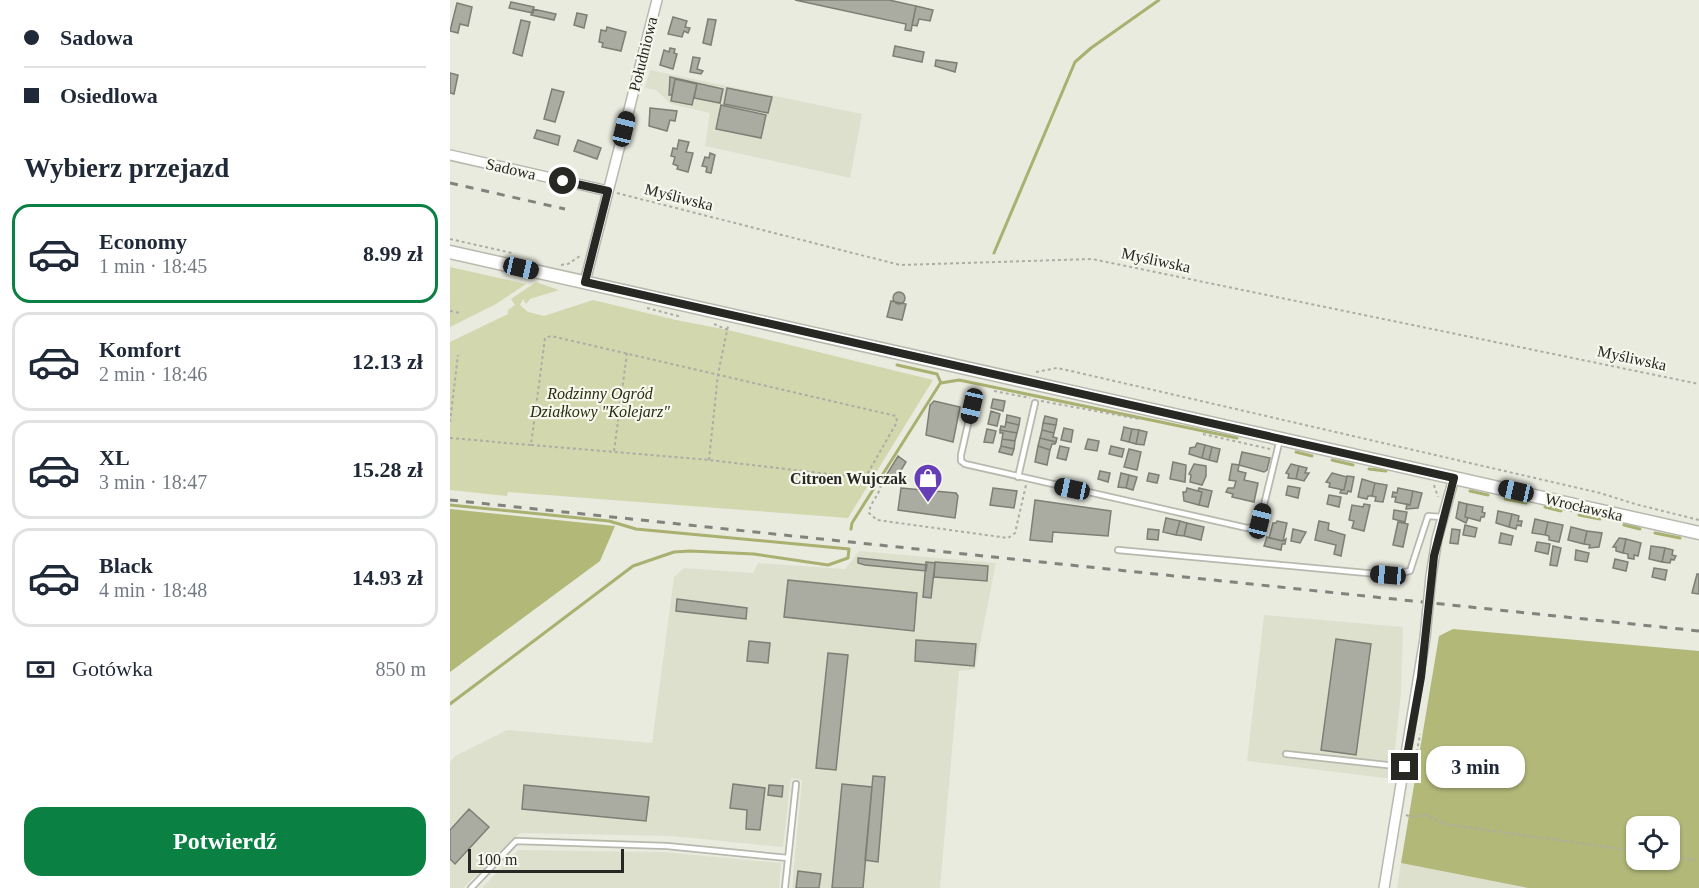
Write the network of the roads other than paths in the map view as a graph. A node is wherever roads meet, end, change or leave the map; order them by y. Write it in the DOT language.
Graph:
graph roads {
  1 [pos="657,0"];
  2 [pos="450,155"];
  3 [pos="608,191"];
  4 [pos="450,252"];
  5 [pos="586,279"];
  6 [pos="1035,403"];
  7 [pos="972,406"];
  8 [pos="1279,445"];
  9 [pos="1018,477"];
  10 [pos="1454,478"];
  11 [pos="1438,517"];
  12 [pos="1699,532"];
  13 [pos="1118,550"];
  14 [pos="1286,754"];
  15 [pos="1405,767"];
  16 [pos="796,784"];
  17 [pos="788,858"];
  18 [pos="471,888"];
  19 [pos="785,888"];
  20 [pos="1384,888"];
  1 -- 3 [label="street, Południowa"];
  2 -- 3 [label="street, Sadowa"];
  3 -- 5 [label="street, Południowa"];
  4 -- 5 [label="main road, Wrocławska"];
  5 -- 8 [label="main road, Wrocławska"];
  6 -- 9 [label="lane"];
  7 -- 9 [label="lane"];
  8 -- 9 [label="lane"];
  8 -- 10 [label="main road, Wrocławska"];
  10 -- 11 [label="street"];
  10 -- 12 [label="main road, Wrocławska"];
  11 -- 13 [label="lane"];
  11 -- 15 [label="street, bridge"];
  14 -- 15 [label="lane"];
  15 -- 20 [label="street"];
  16 -- 17 [label="lane"];
  17 -- 18 [label="lane"];
  17 -- 19 [label="lane"];
}
